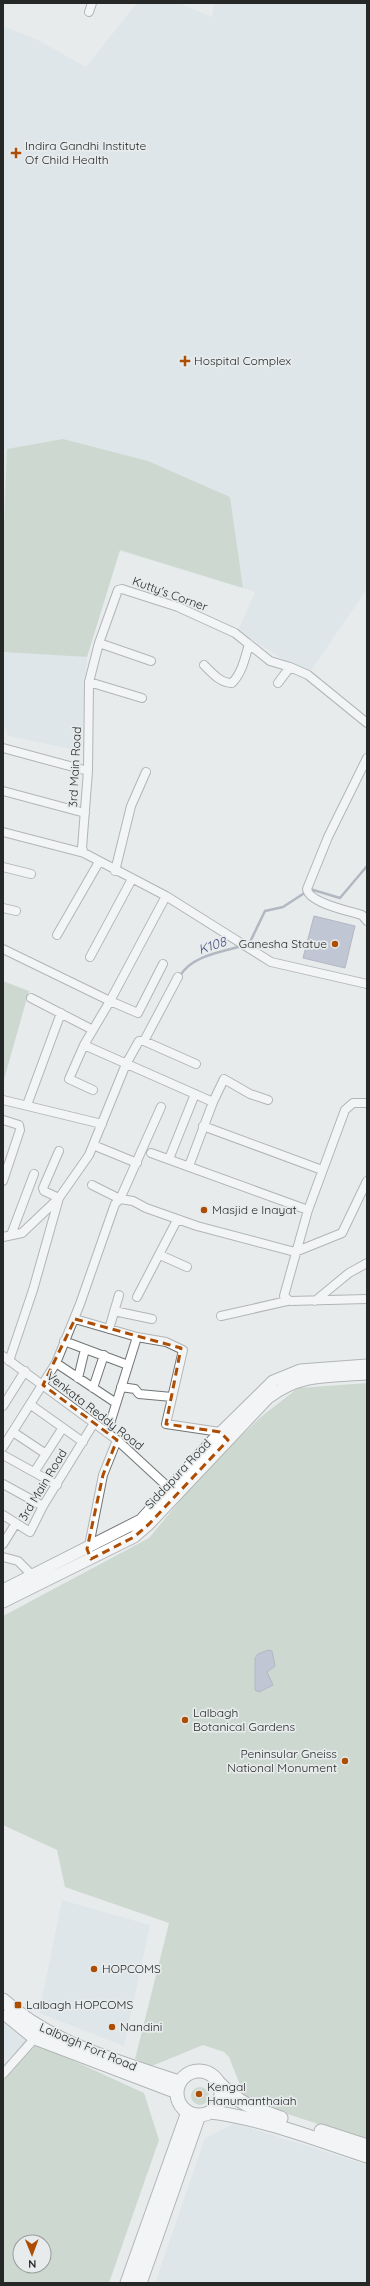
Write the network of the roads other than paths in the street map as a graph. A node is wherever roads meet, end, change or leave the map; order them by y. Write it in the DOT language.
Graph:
graph roads {
  1 [pos="92,3"];
  2 [pos="89,12"];
  3 [pos="99,643"];
  4 [pos="249,644"];
  5 [pos="151,661"];
  6 [pos="204,665"];
  7 [pos="290,666"];
  8 [pos="89,682"];
  9 [pos="278,683"];
  10 [pos="142,698"];
  11 [pos="367,723"];
  12 [pos="3,748"];
  13 [pos="367,758"];
  14 [pos="88,771"];
  15 [pos="146,772"];
  16 [pos="3,791"];
  17 [pos="85,813"];
  18 [pos="3,832"];
  19 [pos="84,853"];
  20 [pos="99,862"];
  21 [pos="3,867"];
  22 [pos="115,870"];
  23 [pos="31,874"];
  24 [pos="132,879"];
  25 [pos="166,896"];
  26 [pos="3,908"];
  27 [pos="16,911"];
  28 [pos="367,921"];
  29 [pos="57,935"];
  30 [pos="3,949"];
  31 [pos="90,957"];
  32 [pos="163,964"];
  33 [pos="178,977"];
  34 [pos="367,984"];
  35 [pos="31,998"];
  36 [pos="110,1001"];
  37 [pos="61,1014"];
  38 [pos="93,1030"];
  39 [pos="144,1041"];
  40 [pos="84,1045"];
  41 [pos="126,1064"];
  42 [pos="196,1064"];
  43 [pos="93,1090"];
  44 [pos="195,1094"];
  45 [pos="3,1100"];
  46 [pos="268,1100"];
  47 [pos="213,1102"];
  48 [pos="367,1103"];
  49 [pos="27,1105"];
  50 [pos="161,1107"];
  51 [pos="3,1120"];
  52 [pos="102,1124"];
  53 [pos="203,1126"];
  54 [pos="93,1145"];
  55 [pos="59,1151"];
  56 [pos="151,1152"];
  57 [pos="169,1159"];
  58 [pos="137,1163"];
  59 [pos="189,1166"];
  60 [pos="322,1170"];
  61 [pos="34,1174"];
  62 [pos="3,1181"];
  63 [pos="367,1181"];
  64 [pos="92,1186"];
  65 [pos="59,1198"];
  66 [pos="120,1198"];
  67 [pos="308,1210"];
  68 [pos="177,1220"];
  69 [pos="7,1236"];
  70 [pos="295,1252"];
  71 [pos="160,1255"];
  72 [pos="367,1263"];
  73 [pos="187,1267"];
  74 [pos="119,1295"];
  75 [pos="137,1297"];
  76 [pos="367,1299"];
  77 [pos="315,1300"];
  78 [pos="287,1301"];
  79 [pos="114,1311"];
  80 [pos="221,1316"];
  81 [pos="74,1319"];
  82 [pos="152,1319"];
  83 [pos="109,1329"];
  84 [pos="137,1337"];
  85 [pos="64,1341"];
  86 [pos="85,1349"];
  87 [pos="104,1355"];
  88 [pos="5,1359"];
  89 [pos="56,1363"];
  90 [pos="128,1365"];
  91 [pos="367,1365"];
  92 [pos="25,1371"];
  93 [pos="367,1374"];
  94 [pos="78,1378"];
  95 [pos="43,1385"];
  96 [pos="121,1387"];
  97 [pos="93,1388"];
  98 [pos="172,1397"];
  99 [pos="4,1401"];
  100 [pos="116,1403"];
  101 [pos="30,1405"];
  102 [pos="94,1423"];
  103 [pos="62,1429"];
  104 [pos="13,1432"];
  105 [pos="107,1433"];
  106 [pos="224,1436"];
  107 [pos="117,1440"];
  108 [pos="83,1442"];
  109 [pos="3,1447"];
  110 [pos="46,1454"];
  111 [pos="3,1455"];
  112 [pos="35,1471"];
  113 [pos="3,1484"];
  114 [pos="57,1485"];
  115 [pos="169,1488"];
  116 [pos="43,1506"];
  117 [pos="3,1515"];
  118 [pos="16,1523"];
  119 [pos="3,1544"];
  120 [pos="89,1554"];
  121 [pos="3,1557"];
  122 [pos="32,1575"];
  123 [pos="3,1590"];
  124 [pos="3,1602"];
  125 [pos="3,2000"];
  126 [pos="3,2012"];
  127 [pos="35,2038"];
  128 [pos="3,2074"];
  129 [pos="219,2083"];
  130 [pos="178,2087"];
  131 [pos="199,2113"];
  132 [pos="367,2146"];
  133 [pos="367,2156"];
  134 [pos="127,2283"];
  135 [pos="140,2283"];
  1 -- 2 [label="street"];
  3 -- 4 [label="street, Kutty's Corner"];
  3 -- 5 [label="street"];
  3 -- 8 [label="street, Kutty's Corner"];
  4 -- 6 [label="street"];
  4 -- 7 [label="street"];
  7 -- 9 [label="street"];
  7 -- 11 [label="street"];
  8 -- 10 [label="street"];
  8 -- 14 [label="street, 3rd Main Road"];
  12 -- 14 [label="street"];
  13 -- 28 [label="street"];
  14 -- 17 [label="street, 3rd Main Road"];
  15 -- 22 [label="street"];
  16 -- 17 [label="street"];
  17 -- 19 [label="street, 3rd Main Road"];
  18 -- 19 [label="street"];
  19 -- 20 [label="street"];
  20 -- 22 [label="street"];
  20 -- 29 [label="street"];
  21 -- 23 [label="street"];
  22 -- 24 [label="street"];
  24 -- 25 [label="street"];
  24 -- 31 [label="street"];
  25 -- 34 [label="street"];
  25 -- 36 [label="street"];
  26 -- 27 [label="street"];
  30 -- 36 [label="street"];
  32 -- 36 [label="street"];
  33 -- 39 [label="street"];
  35 -- 37 [label="street"];
  36 -- 38 [label="street"];
  37 -- 38 [label="street"];
  37 -- 49 [label="street"];
  38 -- 40 [label="street"];
  39 -- 41 [label="street"];
  39 -- 42 [label="street"];
  40 -- 41 [label="street"];
  40 -- 43 [label="street"];
  41 -- 44 [label="street"];
  41 -- 52 [label="street"];
  44 -- 47 [label="street"];
  44 -- 57 [label="street"];
  45 -- 49 [label="street"];
  46 -- 47 [label="street"];
  47 -- 53 [label="street"];
  48 -- 60 [label="street"];
  49 -- 52 [label="street"];
  50 -- 58 [label="street"];
  51 -- 62 [label="street"];
  52 -- 54 [label="street"];
  53 -- 59 [label="street"];
  53 -- 60 [label="street"];
  54 -- 58 [label="street"];
  54 -- 65 [label="street"];
  55 -- 65 [label="street"];
  56 -- 67 [label="street"];
  58 -- 66 [label="street"];
  60 -- 67 [label="street"];
  61 -- 69 [label="street"];
  63 -- 70 [label="street"];
  64 -- 66 [label="street"];
  65 -- 69 [label="street"];
  65 -- 88 [label="street"];
  66 -- 68 [label="street"];
  66 -- 81 [label="street"];
  67 -- 70 [label="street"];
  68 -- 70 [label="street"];
  68 -- 71 [label="street"];
  70 -- 78 [label="street"];
  71 -- 73 [label="street"];
  71 -- 75 [label="street"];
  72 -- 77 [label="street"];
  74 -- 79 [label="street"];
  76 -- 77 [label="street"];
  77 -- 78 [label="street"];
  78 -- 80 [label="street"];
  79 -- 82 [label="street"];
  79 -- 83 [label="street"];
  81 -- 83 [label="street"];
  81 -- 85 [label="street"];
  83 -- 84 [label="street"];
  84 -- 90 [label="street"];
  84 -- 98 [label="street"];
  85 -- 86 [label="street"];
  85 -- 89 [label="street"];
  86 -- 87 [label="street"];
  86 -- 94 [label="street"];
  87 -- 90 [label="street"];
  87 -- 97 [label="street"];
  88 -- 92 [label="street, Venkata Reddy Road"];
  89 -- 94 [label="street"];
  89 -- 95 [label="street"];
  90 -- 96 [label="street"];
  91 -- 106 [label="main road, Siddapura Road"];
  92 -- 95 [label="street, Venkata Reddy Road"];
  92 -- 99 [label="street"];
  93 -- 106 [label="main road, Siddapura Road"];
  94 -- 97 [label="street"];
  95 -- 101 [label="street"];
  95 -- 102 [label="street, Venkata Reddy Road"];
  96 -- 98 [label="street"];
  96 -- 100 [label="street"];
  97 -- 100 [label="street"];
  98 -- 106 [label="street"];
  100 -- 105 [label="street"];
  101 -- 103 [label="street"];
  101 -- 104 [label="street"];
  102 -- 105 [label="street, Venkata Reddy Road"];
  102 -- 108 [label="street, 3rd Main Road"];
  103 -- 108 [label="street"];
  103 -- 110 [label="street"];
  104 -- 109 [label="street"];
  104 -- 110 [label="street"];
  105 -- 107 [label="street, Venkata Reddy Road"];
  106 -- 115 [label="main road, Siddapura Road"];
  106 -- 120 [label="main road, Siddapura Road"];
  107 -- 115 [label="street, Venkata Reddy Road"];
  107 -- 120 [label="street"];
  108 -- 114 [label="street, 3rd Main Road"];
  110 -- 112 [label="street"];
  111 -- 112 [label="street"];
  112 -- 114 [label="street"];
  113 -- 116 [label="street"];
  114 -- 116 [label="street, 3rd Main Road"];
  115 -- 120 [label="main road, Siddapura Road"];
  116 -- 118 [label="street, 3rd Main Road"];
  117 -- 118 [label="street, 3rd Main Road"];
  118 -- 119 [label="street"];
  120 -- 122 [label="main road, Siddapura Road"];
  120 -- 124 [label="main road, Siddapura Road"];
  121 -- 122 [label="street"];
  122 -- 123 [label="main road, Siddapura Road"];
  125 -- 130 [label="main road, Lalbagh Fort Road"];
  126 -- 127 [label="main road, Lalbagh Fort Road"];
  127 -- 128 [label="street"];
  127 -- 130 [label="main road, Lalbagh Fort Road"];
  129 -- 130 [label="main road"];
  129 -- 131 [label="main road"];
  129 -- 132 [label="main road"];
  130 -- 131 [label="main road"];
  131 -- 133 [label="main road"];
  131 -- 134 [label="main road"];
  131 -- 135 [label="main road"];
}
